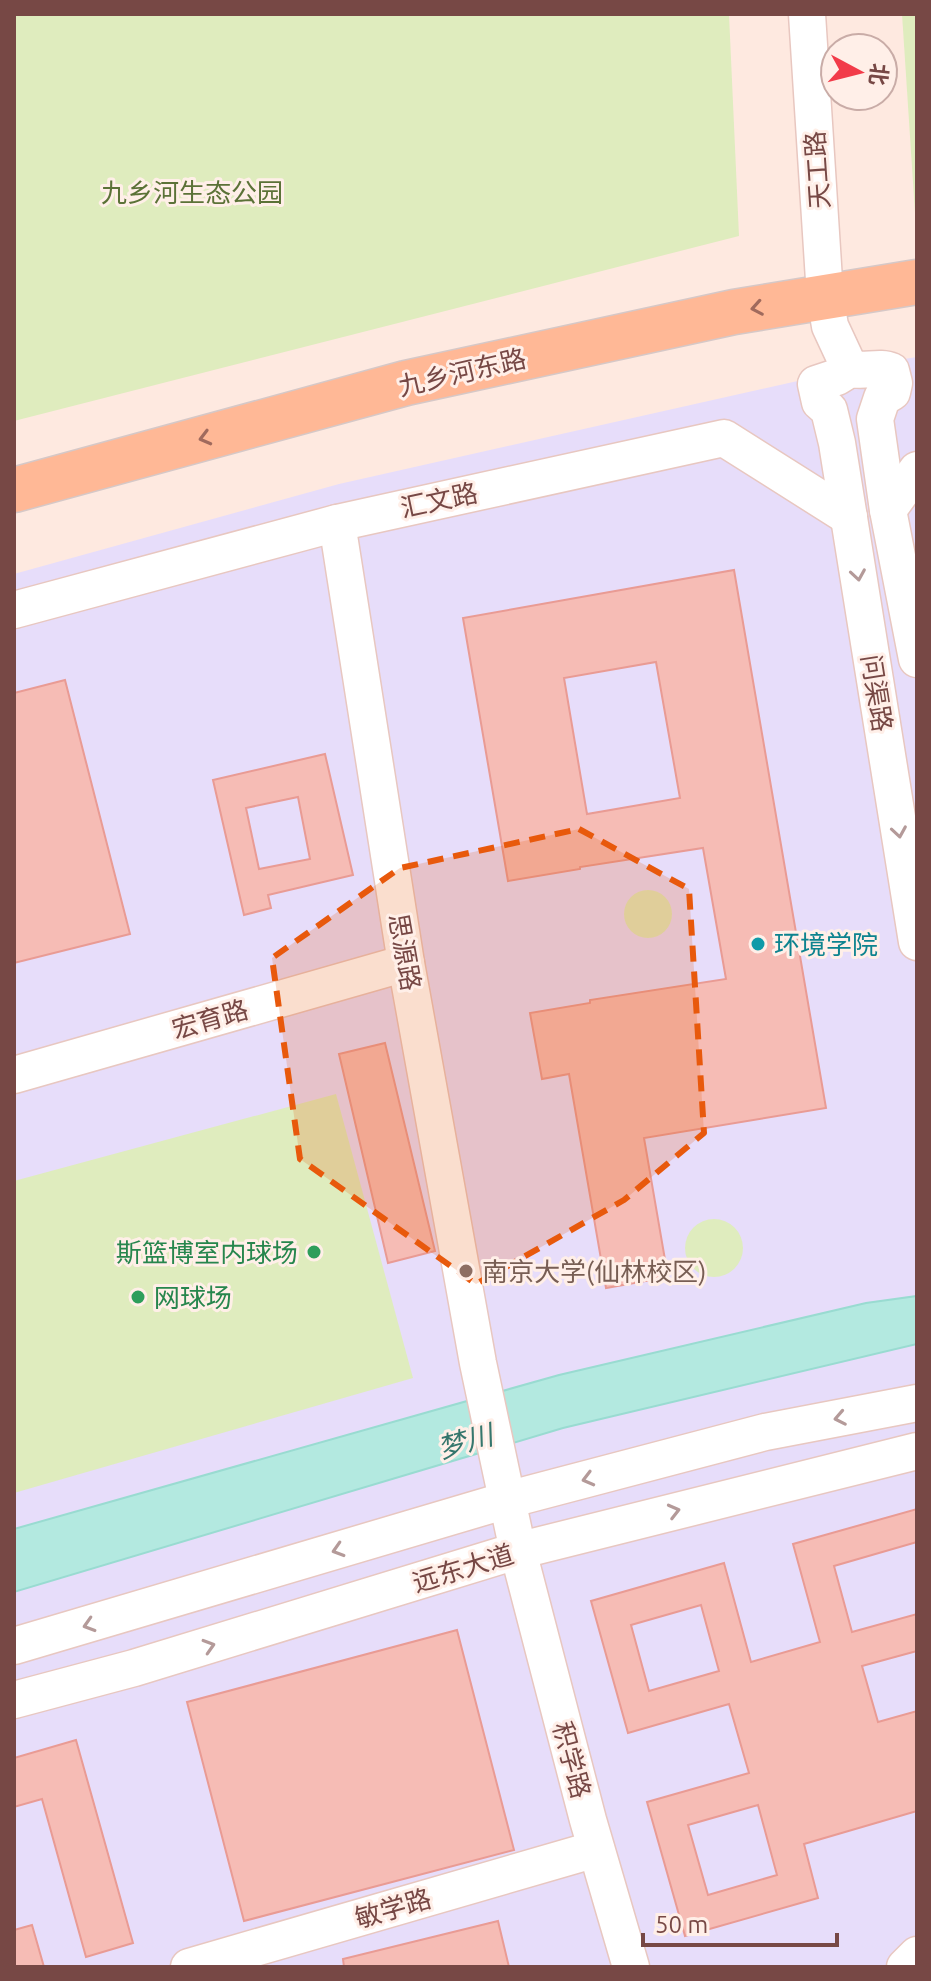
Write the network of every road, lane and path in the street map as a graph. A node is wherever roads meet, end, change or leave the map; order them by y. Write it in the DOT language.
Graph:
graph roads {
  1 [pos="807,14"];
  2 [pos="917,282"];
  3 [pos="827,311"];
  4 [pos="917,312"];
  5 [pos="850,369"];
  6 [pos="917,470"];
  7 [pos="14,490"];
  8 [pos="888,510"];
  9 [pos="849,517"];
  10 [pos="14,520"];
  11 [pos="337,523"];
  12 [pos="14,610"];
  13 [pos="917,659"];
  14 [pos="917,942"];
  15 [pos="406,963"];
  16 [pos="14,1075"];
  17 [pos="917,1403"];
  18 [pos="917,1451"];
  19 [pos="504,1486"];
  20 [pos="518,1551"];
  21 [pos="14,1646"];
  22 [pos="14,1700"];
  23 [pos="596,1849"];
  24 [pos="917,1955"];
  25 [pos="197,1966"];
  26 [pos="631,1967"];
  27 [pos="905,1967"];
  1 -- 3 [label="street, 天工路"];
  2 -- 3 [label="main road, 九乡河东路"];
  3 -- 4 [label="main road, 九乡河东路"];
  3 -- 5 [label="street"];
  3 -- 7 [label="main road, 九乡河东路, one-way"];
  3 -- 10 [label="main road, 九乡河东路"];
  5 -- 8 [label="street, 问渠路"];
  5 -- 9 [label="street, 问渠路"];
  6 -- 8 [label="street"];
  8 -- 13 [label="street, 问渠路"];
  9 -- 11 [label="street, 汇文路"];
  9 -- 14 [label="street, 问渠路, one-way"];
  11 -- 12 [label="street, 汇文路"];
  11 -- 15 [label="street, 思源路"];
  15 -- 16 [label="street, 宏育路"];
  15 -- 19 [label="street, 思源路"];
  17 -- 19 [label="street, 远东大道, one-way"];
  20 -- 18 [label="street, 远东大道, one-way"];
  19 -- 20 [label="street, 积学路"];
  19 -- 21 [label="street, 远东大道, one-way"];
  22 -- 20 [label="street, 远东大道, one-way"];
  20 -- 23 [label="street, 积学路"];
  23 -- 25 [label="street, 敏学路"];
  23 -- 26 [label="street, 积学路"];
  24 -- 27 [label="street"];
}
